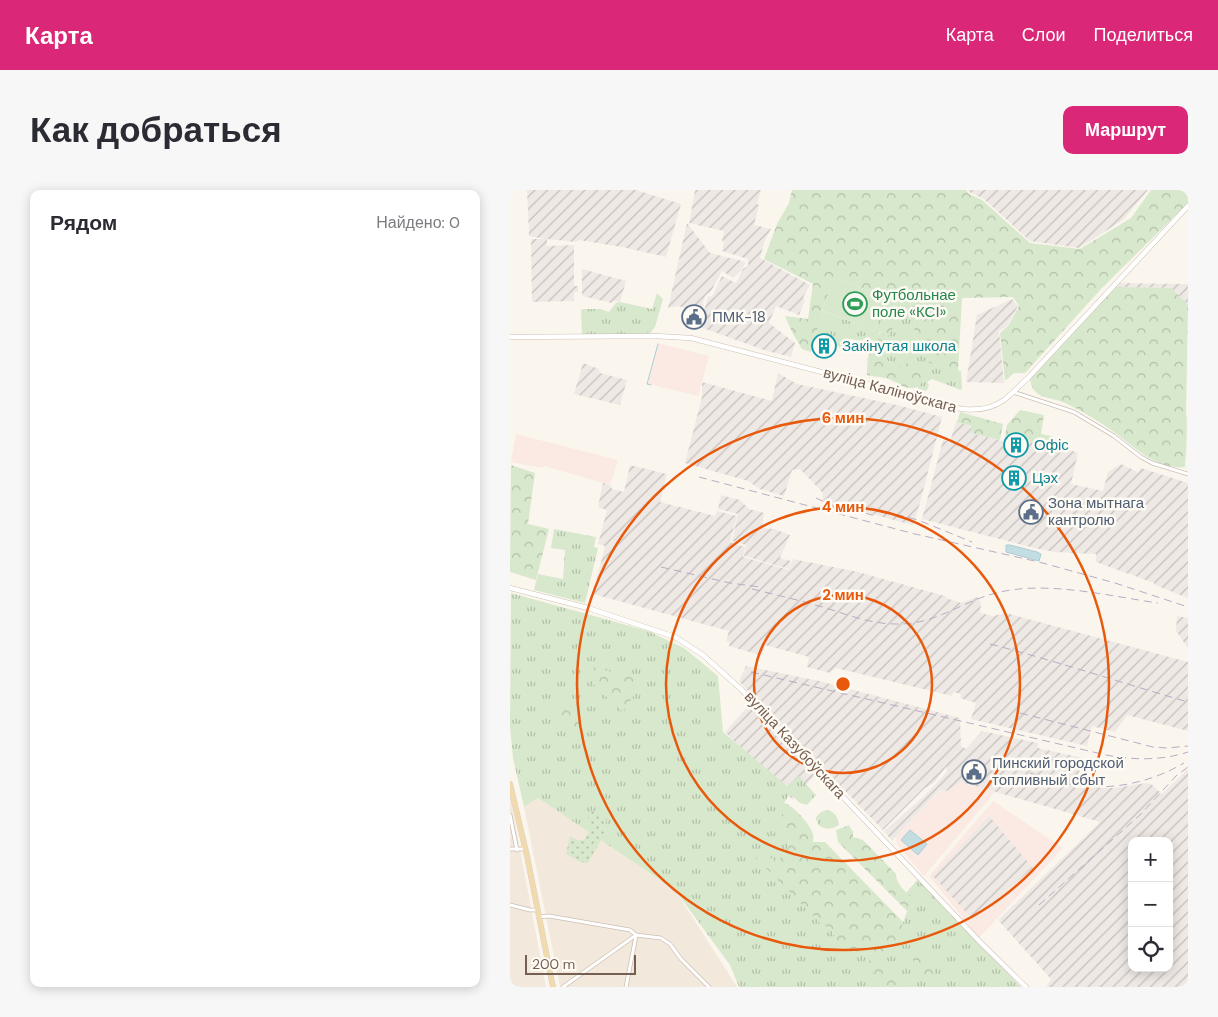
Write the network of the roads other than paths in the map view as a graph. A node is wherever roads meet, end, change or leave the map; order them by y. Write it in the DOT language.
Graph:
graph roads {
  1 [pos="1188,206"];
  2 [pos="510,337"];
  3 [pos="1013,392"];
  4 [pos="1188,474"];
  5 [pos="510,588"];
  6 [pos="510,784"];
  7 [pos="510,815"];
  8 [pos="510,849"];
  9 [pos="518,850"];
  10 [pos="525,850"];
  11 [pos="510,905"];
  12 [pos="537,910"];
  13 [pos="538,917"];
  14 [pos="636,935"];
  15 [pos="553,987"];
  16 [pos="563,987"];
  17 [pos="626,987"];
  18 [pos="709,987"];
  19 [pos="1026,987"];
  1 -- 3 [label="street, вуліца Каліноўскага"];
  2 -- 3 [label="street, вуліца Каліноўскага"];
  3 -- 4 [label="street"];
  5 -- 19 [label="street, вуліца Казубоўскага"];
  6 -- 10 [label="main road"];
  7 -- 9 [label="street"];
  8 -- 9 [label="street"];
  9 -- 10 [label="street"];
  10 -- 12 [label="main road"];
  11 -- 12 [label="street"];
  12 -- 13 [label="main road"];
  13 -- 14 [label="street"];
  13 -- 15 [label="main road"];
  14 -- 16 [label="street"];
  14 -- 17 [label="street"];
  14 -- 18 [label="street"];
}
